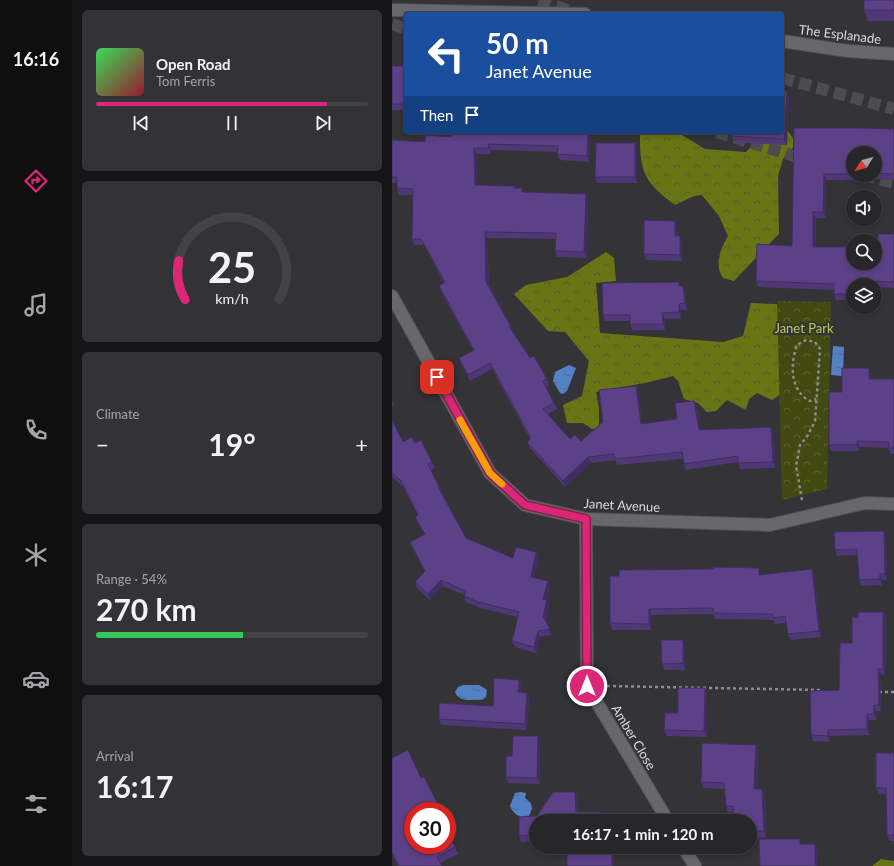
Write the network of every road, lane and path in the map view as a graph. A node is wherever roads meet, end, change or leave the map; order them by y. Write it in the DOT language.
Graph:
graph roads {
  1 [pos="392,10"];
  2 [pos="488,12"];
  3 [pos="784,41"];
  4 [pos="894,54"];
  5 [pos="392,296"];
  6 [pos="816,400"];
  7 [pos="894,504"];
  8 [pos="806,516"];
  9 [pos="586,519"];
  10 [pos="587,686"];
  11 [pos="823,691"];
  12 [pos="878,692"];
  13 [pos="894,692"];
  14 [pos="664,814"];
  15 [pos="687,854"];
  16 [pos="695,866"];
  1 -- 2 [label="street"];
  3 -- 4 [label="street, The Esplanade"];
  5 -- 9 [label="street, Janet Avenue"];
  6 -- 6 [label="path"];
  6 -- 8 [label="path"];
  7 -- 8 [label="street, Janet Avenue"];
  8 -- 9 [label="street, Janet Avenue"];
  9 -- 10 [label="street"];
  10 -- 11 [label="path"];
  10 -- 14 [label="street, Amber Close"];
  12 -- 13 [label="path"];
  15 -- 16 [label="street"];
}
